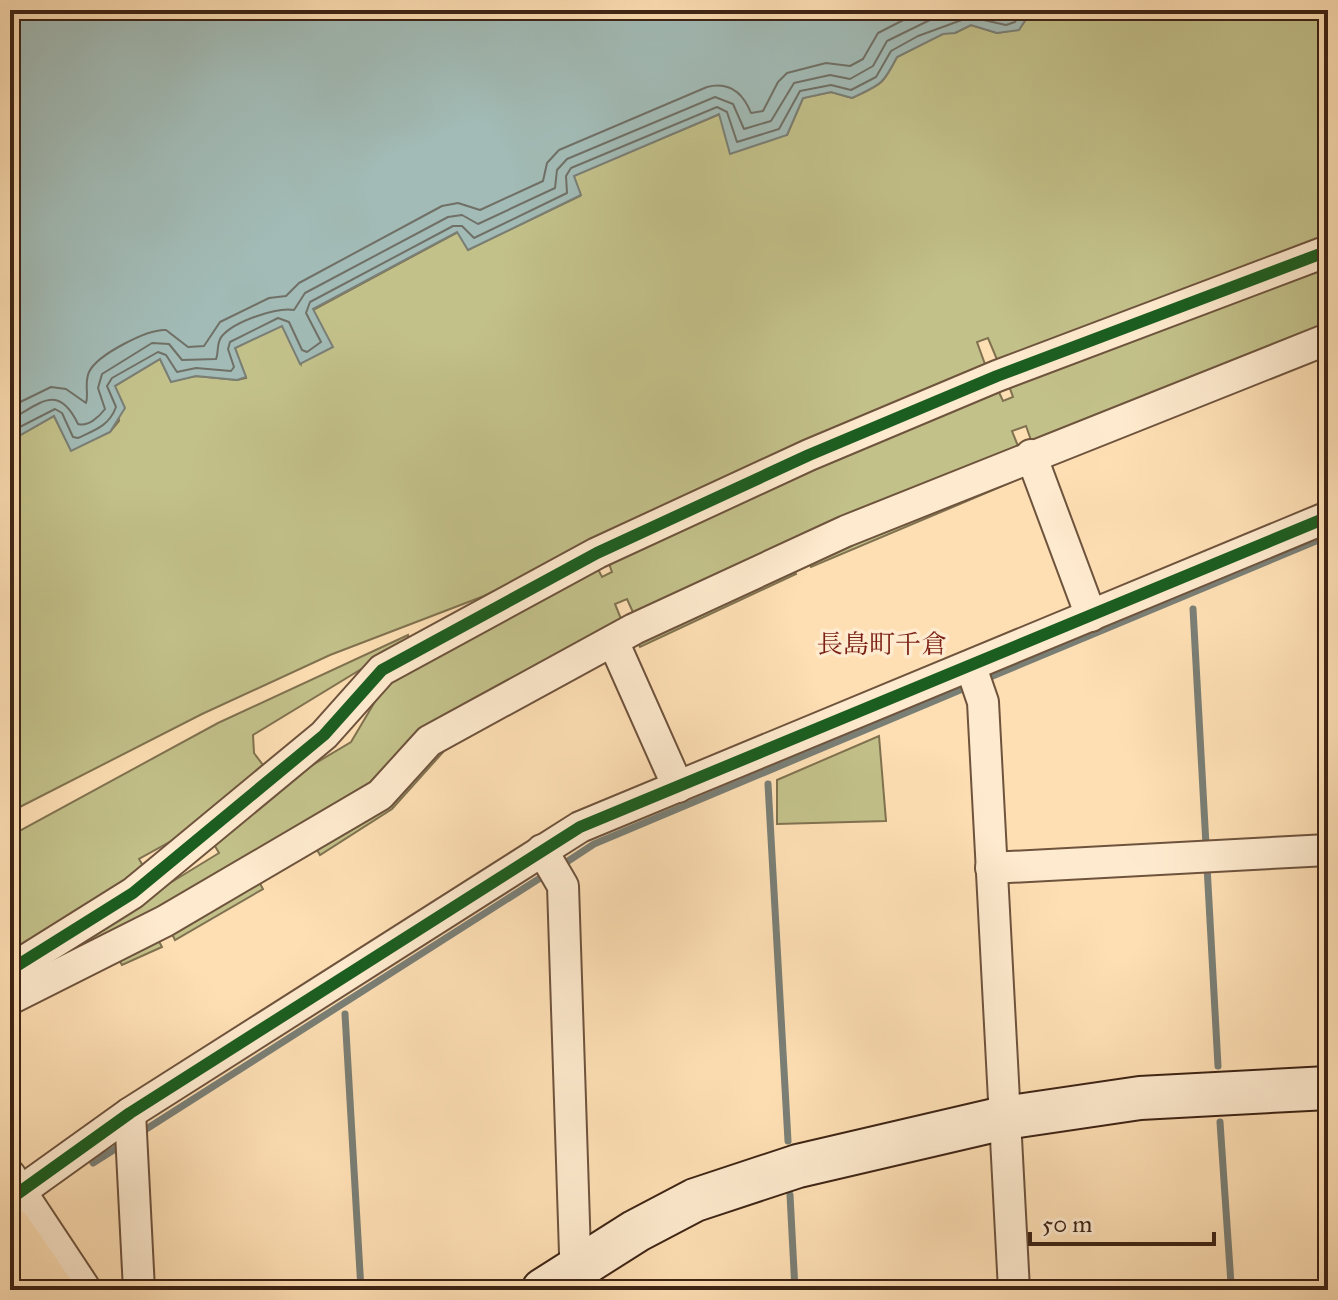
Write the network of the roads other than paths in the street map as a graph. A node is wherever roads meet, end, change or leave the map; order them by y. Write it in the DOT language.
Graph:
graph roads {
  1 [pos="1328,251"];
  2 [pos="1328,339"];
  3 [pos="1031,455"];
  4 [pos="1328,517"];
  5 [pos="1091,616"];
  6 [pos="613,641"];
  7 [pos="975,679"];
  8 [pos="678,787"];
  9 [pos="1328,850"];
  10 [pos="550,863"];
  11 [pos="991,868"];
  12 [pos="10,970"];
  13 [pos="10,999"];
  14 [pos="1328,1088"];
  15 [pos="1004,1118"];
  16 [pos="131,1131"];
  17 [pos="13,1199"];
  18 [pos="565,1283"];
  19 [pos="51,1290"];
  20 [pos="86,1290"];
  21 [pos="139,1290"];
  22 [pos="1014,1290"];
  1 -- 12 [label="street"];
  2 -- 3 [label="street"];
  3 -- 5 [label="street"];
  3 -- 6 [label="street"];
  4 -- 5 [label="street"];
  5 -- 7 [label="street"];
  6 -- 8 [label="street"];
  6 -- 13 [label="street"];
  7 -- 8 [label="street"];
  7 -- 11 [label="street"];
  8 -- 10 [label="street"];
  9 -- 11 [label="street"];
  10 -- 16 [label="street"];
  10 -- 18 [label="street"];
  11 -- 15 [label="street"];
  14 -- 15 [label="street"];
  15 -- 18 [label="street"];
  15 -- 22 [label="street"];
  16 -- 17 [label="street"];
  16 -- 21 [label="street"];
  17 -- 19 [label="highway"];
  17 -- 20 [label="street"];
}
